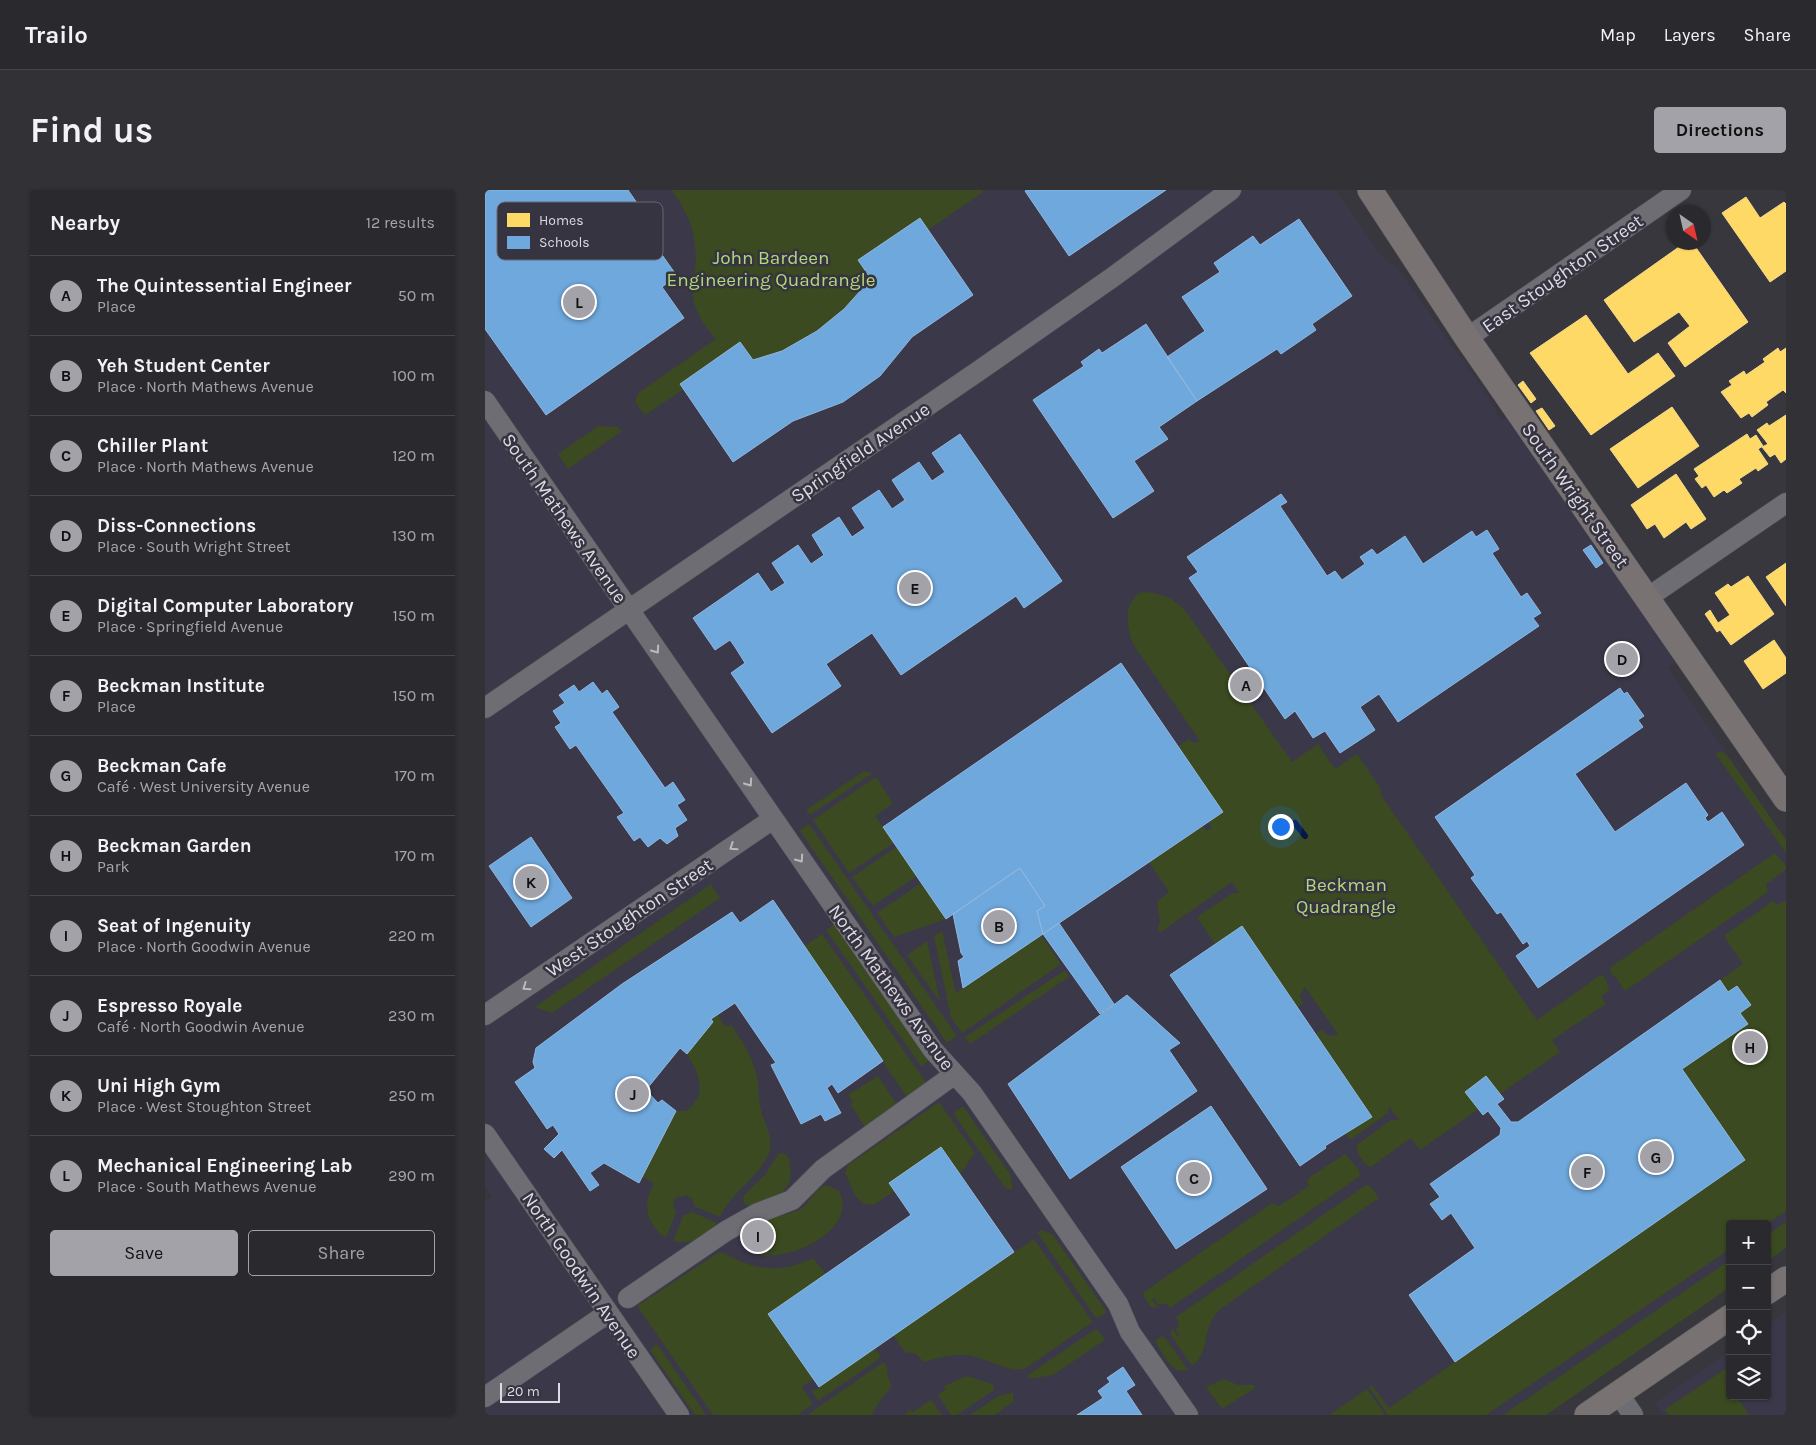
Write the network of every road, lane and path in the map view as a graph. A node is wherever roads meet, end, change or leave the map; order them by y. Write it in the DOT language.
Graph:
graph roads {
  1 [pos="1231,190"];
  2 [pos="1370,190"];
  3 [pos="1681,190"];
  4 [pos="1467,338"];
  5 [pos="485,401"];
  6 [pos="1786,503"];
  7 [pos="1647,598"];
  8 [pos="629,610"];
  9 [pos="485,708"];
  10 [pos="1786,799"];
  11 [pos="773,819"];
  12 [pos="485,1015"];
  13 [pos="955,1074"];
  14 [pos="485,1134"];
  15 [pos="1786,1279"];
  16 [pos="1771,1289"];
  17 [pos="629,1298"];
  18 [pos="608,1313"];
  19 [pos="1726,1320"];
  20 [pos="1618,1393"];
  21 [pos="485,1397"];
  22 [pos="679,1415"];
  23 [pos="1188,1415"];
  24 [pos="1587,1415"];
  25 [pos="1633,1415"];
  1 -- 8 [label="street, Springfield Avenue"];
  2 -- 4 [label="main road, South Wright Street"];
  3 -- 4 [label="street, East Stoughton Street"];
  4 -- 7 [label="main road, South Wright Street"];
  5 -- 8 [label="street, South Mathews Avenue"];
  6 -- 7 [label="street"];
  7 -- 10 [label="main road, South Wright Street"];
  8 -- 9 [label="street, Springfield Avenue"];
  8 -- 11 [label="street, North Mathews Avenue, one-way"];
  11 -- 12 [label="street, West Stoughton Street, one-way"];
  11 -- 13 [label="street, North Mathews Avenue, one-way"];
  13 -- 17 [label="street"];
  13 -- 23 [label="street, North Mathews Avenue"];
  14 -- 18 [label="street, North Goodwin Avenue"];
  15 -- 16 [label="main road"];
  18 -- 21 [label="street"];
  18 -- 22 [label="street, North Goodwin Avenue"];
  19 -- 20 [label="main road"];
  20 -- 24 [label="main road"];
  20 -- 25 [label="street"];
}
